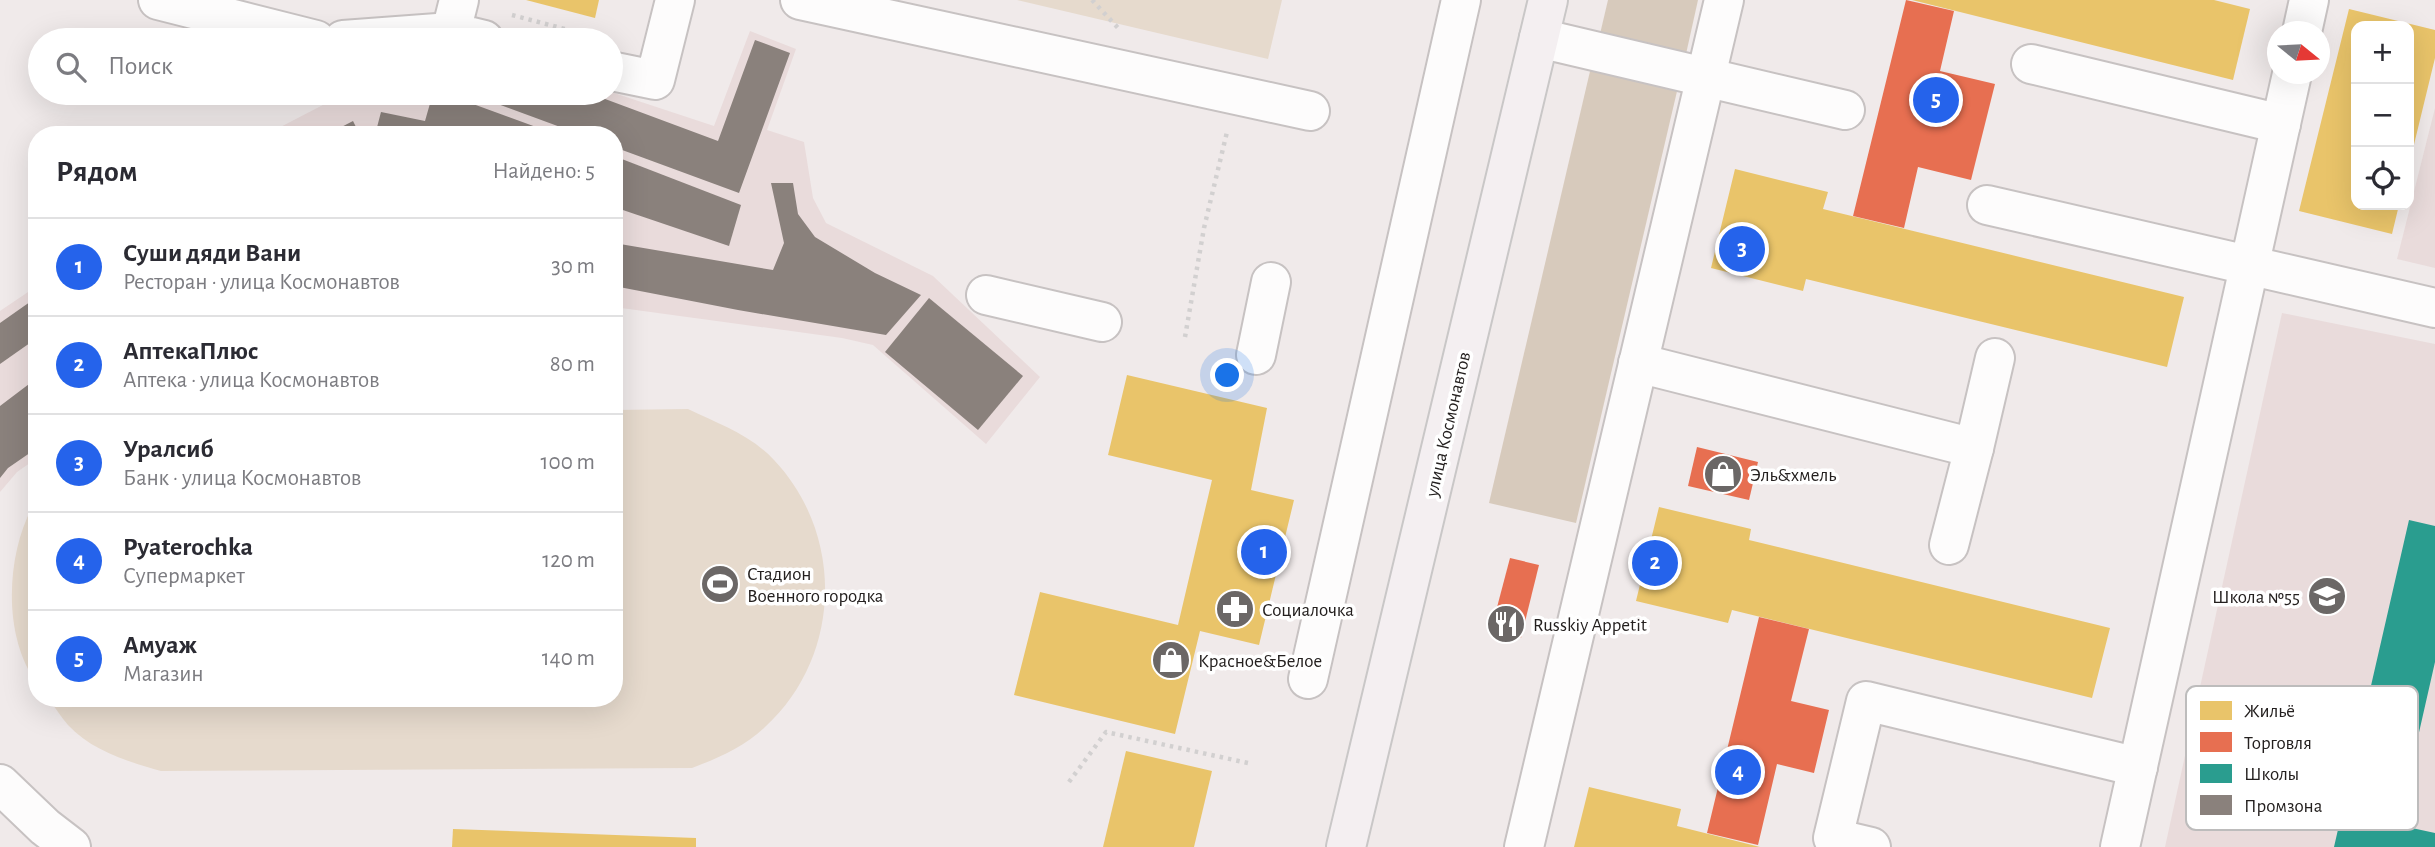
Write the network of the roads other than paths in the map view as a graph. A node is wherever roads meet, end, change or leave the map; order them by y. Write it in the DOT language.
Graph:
graph roads {
  1 [pos="158,0"];
  2 [pos="675,0"];
  3 [pos="800,0"];
  4 [pos="1461,0"];
  5 [pos="1548,0"];
  6 [pos="1724,0"];
  7 [pos="2309,0"];
  8 [pos="2304,21"];
  9 [pos="476,22"];
  10 [pos="269,28"];
  11 [pos="431,28"];
  12 [pos="1539,38"];
  13 [pos="623,64"];
  14 [pos="2031,64"];
  15 [pos="1706,76"];
  16 [pos="2290,84"];
  17 [pos="1844,110"];
  18 [pos="1310,111"];
  19 [pos="2281,124"];
  20 [pos="1987,205"];
  21 [pos="2250,267"];
  22 [pos="1271,282"];
  23 [pos="986,295"];
  24 [pos="2435,308"];
  25 [pos="1102,322"];
  26 [pos="1256,355"];
  27 [pos="1994,358"];
  28 [pos="1638,363"];
  29 [pos="1974,447"];
  30 [pos="1950,545"];
  31 [pos="1308,680"];
  32 [pos="2138,767"];
  33 [pos="0,784"];
  34 [pos="50,840"];
  35 [pos="1346,847"];
  36 [pos="1524,847"];
  37 [pos="1871,847"];
  38 [pos="2120,847"];
  1 -- 10 [label="lane"];
  2 -- 13 [label="lane"];
  3 -- 18 [label="lane"];
  4 -- 31 [label="lane"];
  5 -- 12 [label="main road, улица Космонавтов"];
  6 -- 15 [label="lane"];
  7 -- 8 [label="lane"];
  9 -- 11 [label="lane"];
  12 -- 15 [label="lane"];
  12 -- 35 [label="main road, улица Космонавтов"];
  14 -- 19 [label="lane"];
  15 -- 17 [label="lane"];
  15 -- 28 [label="lane"];
  16 -- 19 [label="lane"];
  19 -- 21 [label="lane"];
  20 -- 21 [label="lane"];
  21 -- 24 [label="lane"];
  21 -- 32 [label="lane"];
  22 -- 26 [label="lane"];
  23 -- 25 [label="lane"];
  27 -- 29 [label="lane"];
  28 -- 29 [label="lane"];
  28 -- 36 [label="lane"];
  29 -- 30 [label="lane"];
  32 -- 37 [label="lane"];
  32 -- 38 [label="lane"];
  33 -- 34 [label="lane"];
}
